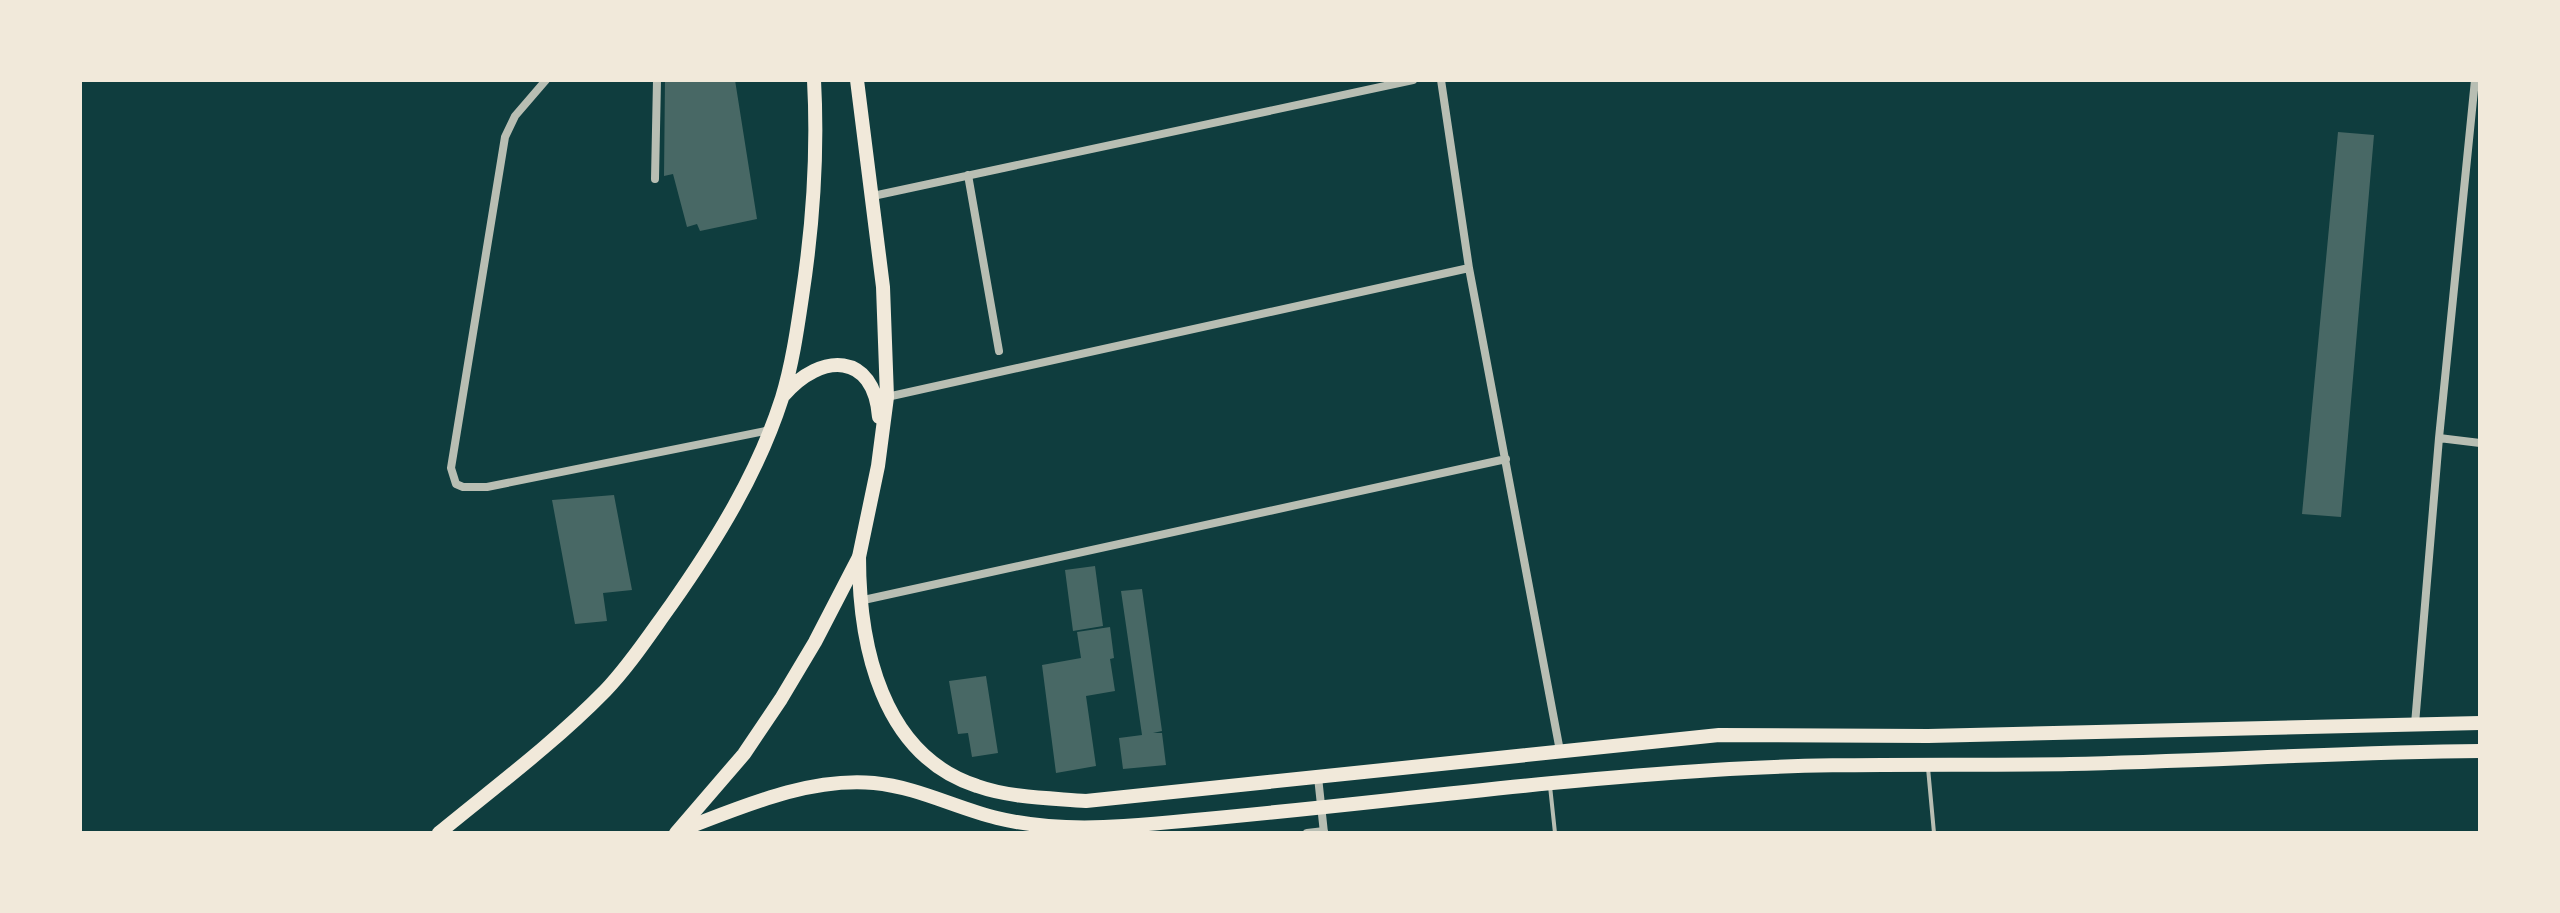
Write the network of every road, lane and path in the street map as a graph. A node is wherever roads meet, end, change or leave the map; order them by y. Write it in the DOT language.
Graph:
graph roads {
  1 [pos="546,80"];
  2 [pos="657,80"];
  3 [pos="814,80"];
  4 [pos="857,80"];
  5 [pos="1413,80"];
  6 [pos="1441,80"];
  7 [pos="2475,80"];
  8 [pos="2475,128"];
  9 [pos="968,175"];
  10 [pos="655,179"];
  11 [pos="873,196"];
  12 [pos="1469,268"];
  13 [pos="999,351"];
  14 [pos="887,397"];
  15 [pos="782,398"];
  16 [pos="770,430"];
  17 [pos="2439,438"];
  18 [pos="2480,443"];
  19 [pos="881,446"];
  20 [pos="1506,459"];
  21 [pos="859,557"];
  22 [pos="859,601"];
  23 [pos="2480,723"];
  24 [pos="2415,724"];
  25 [pos="1560,751"];
  26 [pos="2480,751"];
  27 [pos="1928,765"];
  28 [pos="1318,777"];
  29 [pos="1549,783"];
  30 [pos="487,794"];
  31 [pos="1321,806"];
  32 [pos="678,831"];
  33 [pos="1324,832"];
  34 [pos="439,833"];
  35 [pos="453,833"];
  36 [pos="1307,833"];
  37 [pos="1555,833"];
  38 [pos="1934,833"];
  1 -- 16 [label="street"];
  2 -- 10 [label="street"];
  3 -- 15 [label="main road"];
  4 -- 11 [label="main road"];
  5 -- 9 [label="street"];
  6 -- 12 [label="street"];
  7 -- 8 [label="street"];
  8 -- 17 [label="street"];
  9 -- 11 [label="street"];
  9 -- 13 [label="street"];
  11 -- 14 [label="main road"];
  12 -- 14 [label="street"];
  12 -- 20 [label="street"];
  14 -- 19 [label="main road"];
  15 -- 16 [label="main road"];
  15 -- 19 [label="main road"];
  16 -- 30 [label="main road"];
  17 -- 18 [label="street"];
  17 -- 24 [label="street"];
  19 -- 21 [label="main road"];
  20 -- 22 [label="street"];
  20 -- 25 [label="street"];
  21 -- 22 [label="main road"];
  21 -- 32 [label="main road"];
  22 -- 28 [label="main road"];
  23 -- 24 [label="main road"];
  24 -- 25 [label="main road"];
  25 -- 28 [label="main road"];
  26 -- 27 [label="main road"];
  27 -- 29 [label="main road"];
  27 -- 38 [label="lane"];
  28 -- 31 [label="street"];
  29 -- 31 [label="main road"];
  29 -- 37 [label="lane"];
  30 -- 34 [label="main road"];
  30 -- 35 [label="main road"];
  31 -- 32 [label="main road"];
  31 -- 33 [label="street"];
  33 -- 36 [label="street"];
}
